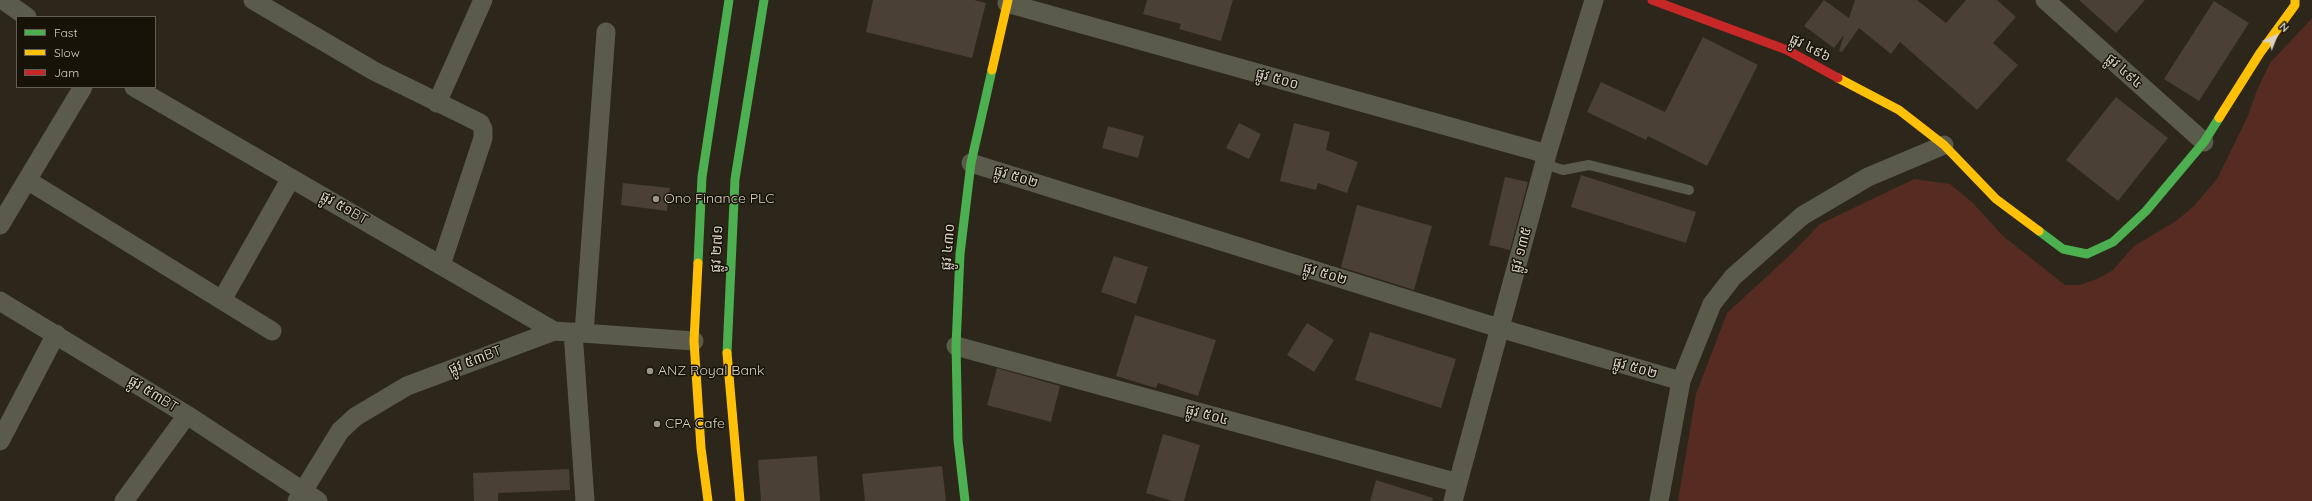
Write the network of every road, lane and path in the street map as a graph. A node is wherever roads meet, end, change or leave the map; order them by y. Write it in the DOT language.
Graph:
graph roads {
  1 [pos="2,0"];
  2 [pos="253,0"];
  3 [pos="483,0"];
  4 [pos="729,0"];
  5 [pos="764,0"];
  6 [pos="1594,0"];
  7 [pos="1652,0"];
  8 [pos="2045,0"];
  9 [pos="2296,0"];
  10 [pos="1007,2"];
  11 [pos="26,16"];
  12 [pos="606,32"];
  13 [pos="82,88"];
  14 [pos="136,88"];
  15 [pos="437,103"];
  16 [pos="2204,142"];
  17 [pos="1944,145"];
  18 [pos="1545,159"];
  19 [pos="971,163"];
  20 [pos="291,178"];
  21 [pos="27,180"];
  22 [pos="1689,190"];
  23 [pos="0,225"];
  24 [pos="441,265"];
  25 [pos="222,300"];
  26 [pos="0,301"];
  27 [pos="1499,328"];
  28 [pos="272,331"];
  29 [pos="554,331"];
  30 [pos="579,332"];
  31 [pos="56,334"];
  32 [pos="694,341"];
  33 [pos="956,346"];
  34 [pos="1681,381"];
  35 [pos="187,415"];
  36 [pos="0,441"];
  37 [pos="1458,483"];
  38 [pos="306,498"];
  39 [pos="124,501"];
  40 [pos="585,501"];
  41 [pos="708,501"];
  42 [pos="740,501"];
  43 [pos="965,501"];
  44 [pos="1453,501"];
  45 [pos="1659,501"];
  1 -- 11 [label="street"];
  2 -- 15 [label="street"];
  3 -- 15 [label="street"];
  4 -- 32 [label="street, ផ្លូវ ២៧១"];
  5 -- 42 [label="street, ផ្លូវ ២៧១"];
  6 -- 18 [label="street, ផ្លូវ ១៣៥"];
  7 -- 17 [label="street, ផ្លូវ ៤៩៦"];
  8 -- 16 [label="street, ផ្លូវ ៤៩៤"];
  9 -- 16 [label="street, ផ្លូវ ៤៩៦"];
  10 -- 18 [label="street, ផ្លូវ ៥០០"];
  10 -- 19 [label="street, ផ្លូវ ៤៣០"];
  12 -- 30 [label="street"];
  13 -- 21 [label="street"];
  14 -- 20 [label="street, ផ្លូវ ៥១BT"];
  15 -- 24 [label="street"];
  16 -- 17 [label="street, ផ្លូវ ៤៩៦"];
  17 -- 34 [label="street"];
  18 -- 22 [label="lane"];
  18 -- 27 [label="street, ផ្លូវ ១៣៥"];
  19 -- 27 [label="street, ផ្លូវ ៥០២"];
  19 -- 33 [label="street, ផ្លូវ ៤៣០"];
  20 -- 24 [label="street, ផ្លូវ ៥១BT"];
  20 -- 25 [label="street"];
  21 -- 23 [label="street"];
  21 -- 25 [label="street"];
  24 -- 29 [label="street, ផ្លូវ ៥១BT"];
  25 -- 28 [label="street"];
  26 -- 31 [label="street, ផ្លូវ ៥៣BT"];
  27 -- 34 [label="street, ផ្លូវ ៥០២"];
  27 -- 37 [label="street, ផ្លូវ ១៣៥"];
  29 -- 30 [label="street, ផ្លូវ ៥៣BT"];
  29 -- 38 [label="street, ផ្លូវ ៥៣BT"];
  30 -- 32 [label="street, ផ្លូវ ៥៣BT"];
  30 -- 40 [label="street"];
  31 -- 35 [label="street, ផ្លូវ ៥៣BT"];
  31 -- 36 [label="street"];
  32 -- 41 [label="street, ផ្លូវ ២៧១"];
  33 -- 37 [label="street, ផ្លូវ ៥០៤"];
  33 -- 43 [label="street, ផ្លូវ ៤៣០"];
  34 -- 45 [label="street"];
  35 -- 38 [label="street, ផ្លូវ ៥៣BT"];
  35 -- 39 [label="street"];
  37 -- 44 [label="street, ផ្លូវ ១៣៥"];
}
